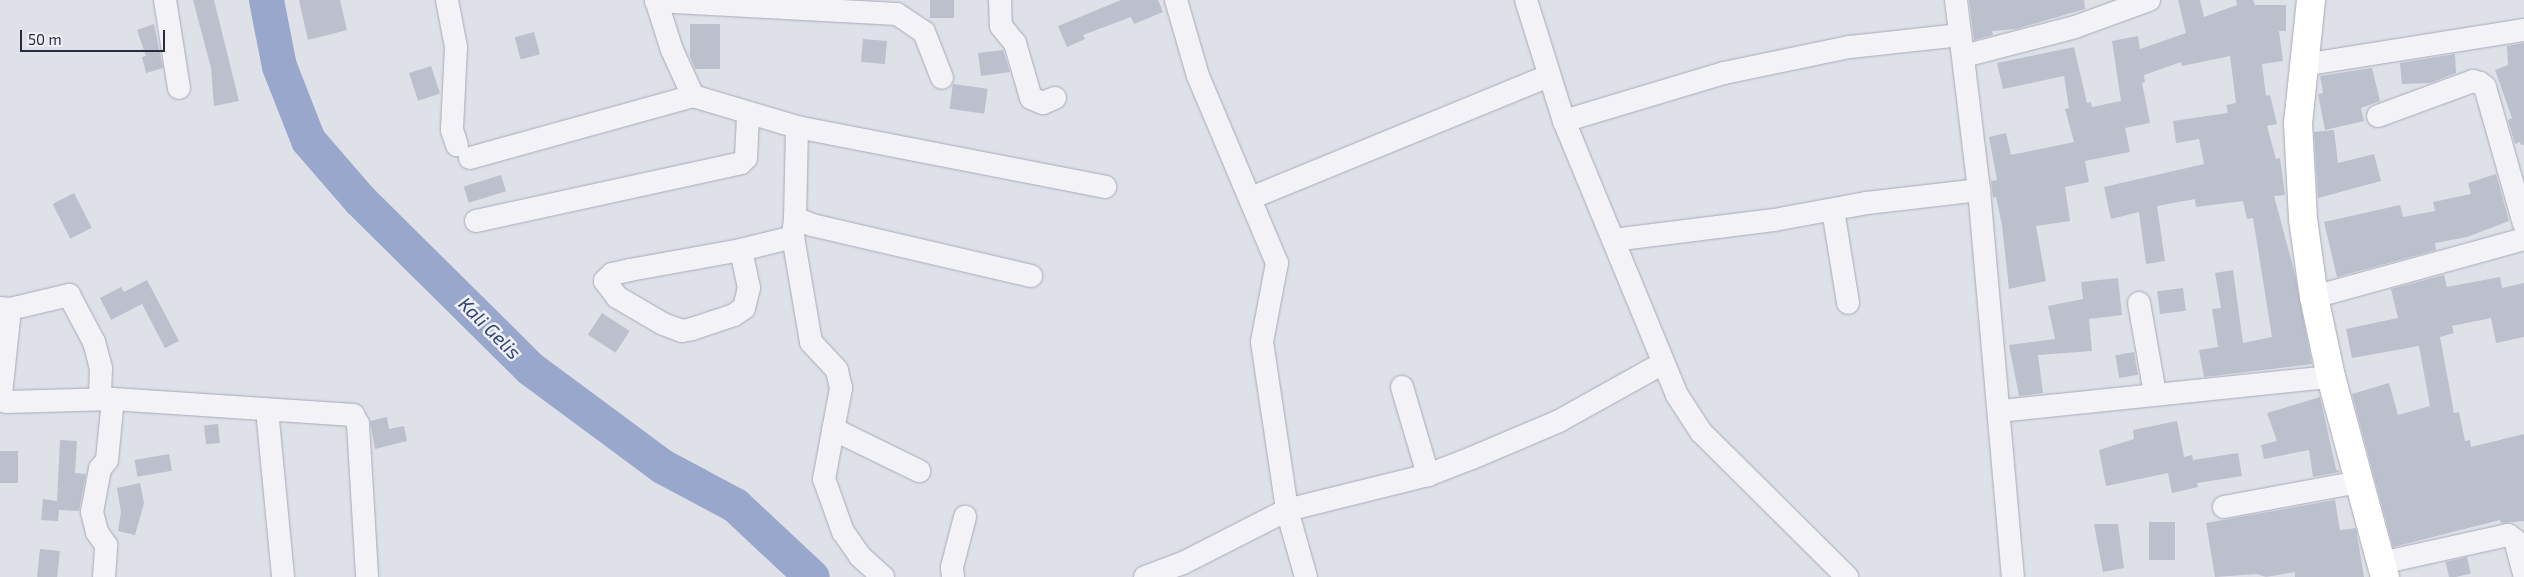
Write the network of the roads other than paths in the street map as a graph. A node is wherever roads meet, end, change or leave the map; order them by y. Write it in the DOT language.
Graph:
graph roads {
  1 [pos="166,0"];
  2 [pos="447,0"];
  3 [pos="656,0"];
  4 [pos="1000,0"];
  5 [pos="1176,0"];
  6 [pos="1526,0"];
  7 [pos="1956,0"];
  8 [pos="2150,0"];
  9 [pos="2311,0"];
  10 [pos="2524,30"];
  11 [pos="1962,46"];
  12 [pos="2303,65"];
  13 [pos="1548,76"];
  14 [pos="942,78"];
  15 [pos="179,88"];
  16 [pos="692,96"];
  17 [pos="1055,98"];
  18 [pos="748,115"];
  19 [pos="2378,116"];
  20 [pos="1564,121"];
  21 [pos="797,127"];
  22 [pos="1106,188"];
  23 [pos="1979,190"];
  24 [pos="1251,198"];
  25 [pos="1832,210"];
  26 [pos="476,221"];
  27 [pos="2524,224"];
  28 [pos="794,227"];
  29 [pos="2524,239"];
  30 [pos="1613,240"];
  31 [pos="741,250"];
  32 [pos="1031,276"];
  33 [pos="2314,297"];
  34 [pos="1848,303"];
  35 [pos="2139,304"];
  36 [pos="5,309"];
  37 [pos="1663,363"];
  38 [pos="2331,377"];
  39 [pos="1402,387"];
  40 [pos="2156,394"];
  41 [pos="107,399"];
  42 [pos="267,410"];
  43 [pos="2000,410"];
  44 [pos="833,429"];
  45 [pos="919,471"];
  46 [pos="1428,474"];
  47 [pos="2359,482"];
  48 [pos="2224,507"];
  49 [pos="1287,510"];
  50 [pos="966,517"];
  51 [pos="2383,570"];
  52 [pos="2524,574"];
  53 [pos="104,577"];
  54 [pos="283,577"];
  55 [pos="367,577"];
  56 [pos="883,577"];
  57 [pos="953,577"];
  58 [pos="1144,577"];
  59 [pos="1306,577"];
  60 [pos="1847,577"];
  61 [pos="2014,577"];
  1 -- 15 [label="street"];
  2 -- 16 [label="street"];
  3 -- 14 [label="street"];
  3 -- 16 [label="street"];
  4 -- 17 [label="street"];
  5 -- 24 [label="street"];
  6 -- 13 [label="street"];
  7 -- 11 [label="street"];
  8 -- 11 [label="street"];
  9 -- 12 [label="street"];
  10 -- 12 [label="street"];
  11 -- 20 [label="street"];
  11 -- 23 [label="street"];
  12 -- 33 [label="street"];
  13 -- 20 [label="street"];
  13 -- 24 [label="street"];
  16 -- 18 [label="street"];
  18 -- 21 [label="street"];
  18 -- 26 [label="street"];
  19 -- 27 [label="street"];
  20 -- 30 [label="street"];
  21 -- 22 [label="street"];
  21 -- 28 [label="street"];
  23 -- 25 [label="street"];
  23 -- 43 [label="street"];
  24 -- 49 [label="street"];
  25 -- 30 [label="street"];
  25 -- 34 [label="street"];
  28 -- 31 [label="street"];
  28 -- 32 [label="street"];
  28 -- 44 [label="street"];
  29 -- 33 [label="street"];
  30 -- 37 [label="street"];
  31 -- 31 [label="street"];
  33 -- 38 [label="street"];
  35 -- 40 [label="street"];
  36 -- 41 [label="street"];
  36 -- 41 [label="street"];
  37 -- 46 [label="street"];
  37 -- 60 [label="street"];
  38 -- 40 [label="street"];
  38 -- 47 [label="street"];
  39 -- 46 [label="street"];
  40 -- 43 [label="street"];
  41 -- 42 [label="street"];
  41 -- 53 [label="street"];
  42 -- 54 [label="street"];
  42 -- 55 [label="street"];
  43 -- 61 [label="street"];
  44 -- 45 [label="street"];
  44 -- 56 [label="street"];
  46 -- 49 [label="street"];
  47 -- 48 [label="street"];
  47 -- 51 [label="street"];
  49 -- 58 [label="street"];
  49 -- 59 [label="street"];
  50 -- 57 [label="street"];
  51 -- 52 [label="street"];
}
